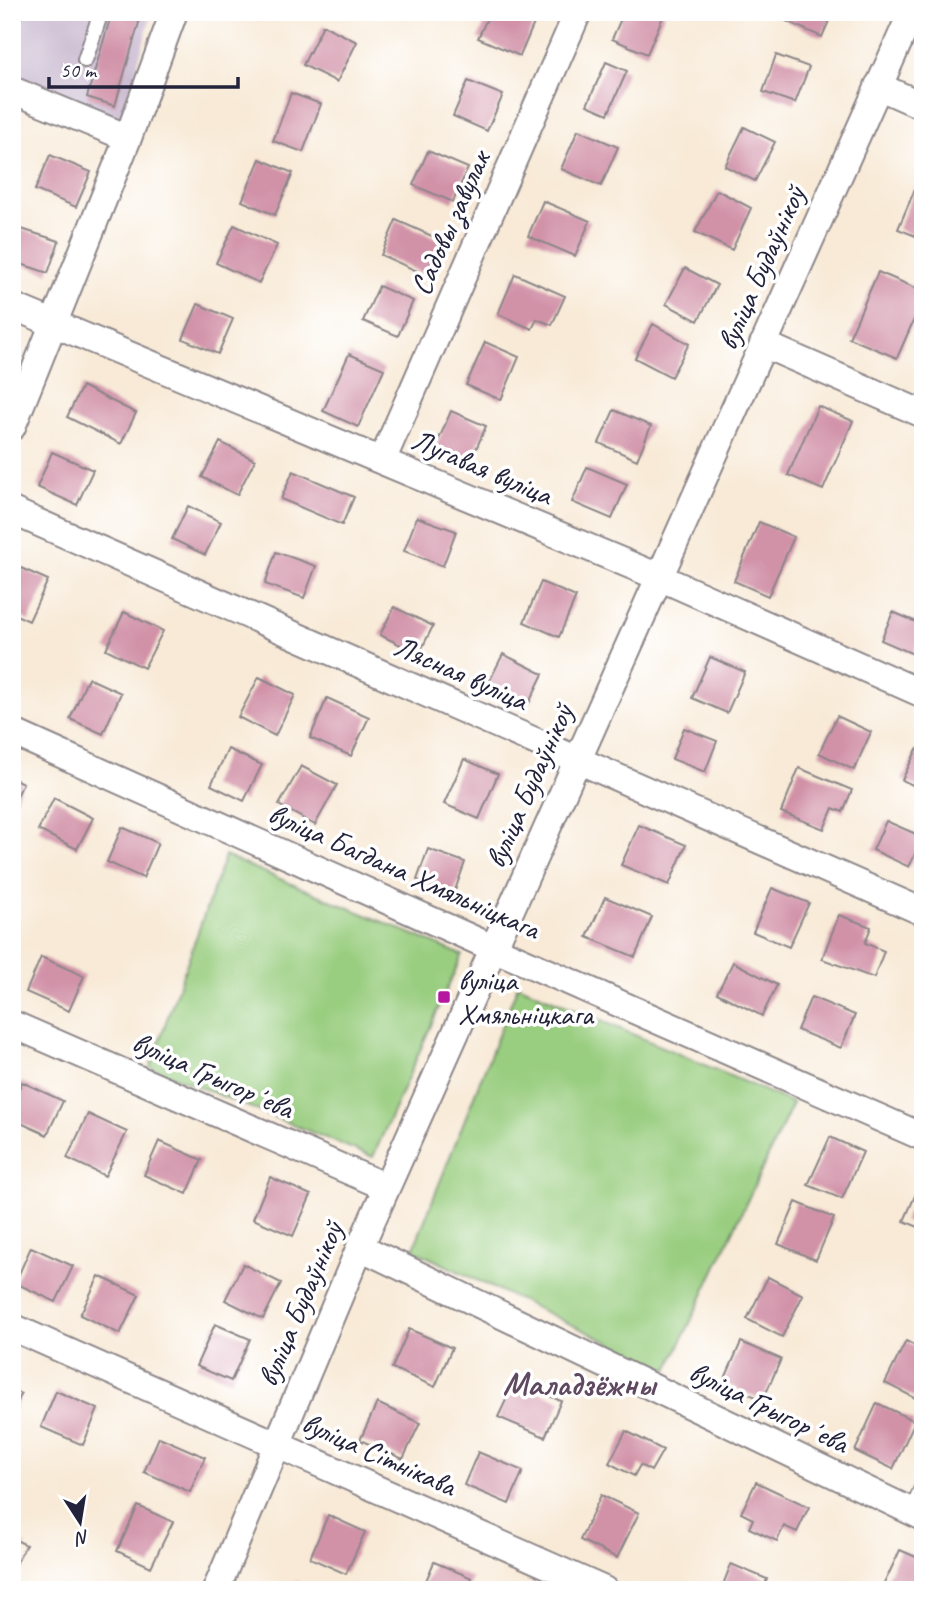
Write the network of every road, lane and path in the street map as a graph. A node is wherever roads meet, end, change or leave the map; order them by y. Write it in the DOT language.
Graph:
graph roads {
  1 [pos="15,12"];
  2 [pos="101,12"];
  3 [pos="174,12"];
  4 [pos="578,12"];
  5 [pos="912,12"];
  6 [pos="12,18"];
  7 [pos="85,60"];
  8 [pos="878,86"];
  9 [pos="12,90"];
  10 [pos="923,106"];
  11 [pos="128,138"];
  12 [pos="12,306"];
  13 [pos="54,323"];
  14 [pos="763,344"];
  15 [pos="923,414"];
  16 [pos="12,426"];
  17 [pos="382,461"];
  18 [pos="12,511"];
  19 [pos="659,577"];
  20 [pos="923,694"];
  21 [pos="12,732"];
  22 [pos="577,761"];
  23 [pos="923,912"];
  24 [pos="493,948"];
  25 [pos="12,1024"];
  26 [pos="923,1137"];
  27 [pos="386,1187"];
  28 [pos="360,1247"];
  29 [pos="12,1327"];
  30 [pos="276,1445"];
  31 [pos="923,1486"];
  32 [pos="917,1515"];
  33 [pos="216,1590"];
  34 [pos="604,1590"];
  1 -- 6 [label="lane"];
  2 -- 7 [label="lane"];
  3 -- 11 [label="street"];
  4 -- 17 [label="street, Садовы завулак"];
  5 -- 8 [label="street, вуліца Будаўнікоў"];
  8 -- 10 [label="street"];
  8 -- 14 [label="street, вуліца Будаўнікоў"];
  9 -- 11 [label="street"];
  11 -- 13 [label="street"];
  12 -- 13 [label="street, Лугавая вуліца"];
  13 -- 16 [label="street"];
  13 -- 17 [label="street, Лугавая вуліца"];
  14 -- 15 [label="street"];
  14 -- 19 [label="street, вуліца Будаўнікоў"];
  17 -- 19 [label="street, Лугавая вуліца"];
  18 -- 22 [label="street, Лясная вуліца"];
  19 -- 20 [label="street, Лугавая вуліца"];
  19 -- 22 [label="street, вуліца Будаўнікоў"];
  21 -- 24 [label="street, вуліца Багдана Хмяльніцкага"];
  22 -- 23 [label="street, Лясная вуліца"];
  22 -- 24 [label="street, вуліца Будаўнікоў"];
  24 -- 26 [label="street, вуліца Багдана Хмяльніцкага"];
  24 -- 27 [label="street, вуліца Будаўнікоў"];
  25 -- 27 [label="street, вуліца Грыгорʼева"];
  27 -- 28 [label="street, вуліца Будаўнікоў"];
  28 -- 30 [label="street, вуліца Будаўнікоў"];
  28 -- 32 [label="street, вуліца Грыгорʼева"];
  29 -- 30 [label="street, вуліца Сітнікава"];
  30 -- 33 [label="street, вуліца Будаўнікоў"];
  30 -- 34 [label="street, вуліца Сітнікава"];
  31 -- 32 [label="lane"];
}
